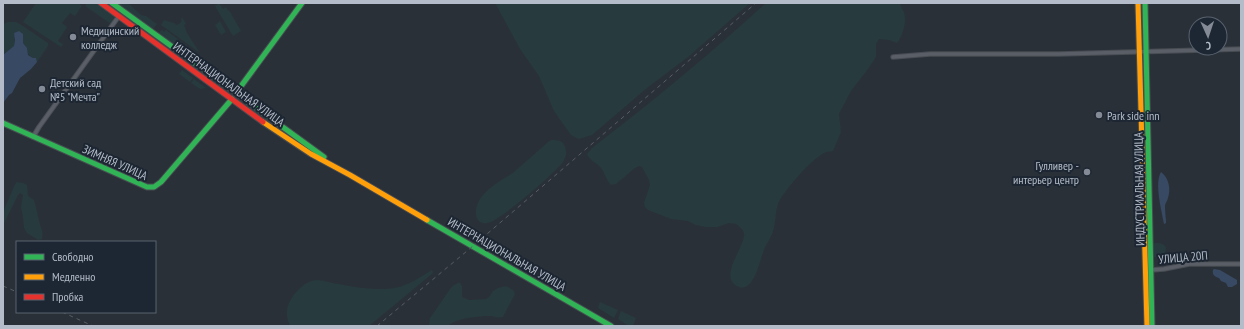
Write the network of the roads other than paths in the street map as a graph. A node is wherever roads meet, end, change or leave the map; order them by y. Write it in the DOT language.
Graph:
graph roads {
  1 [pos="101,3"];
  2 [pos="112,3"];
  3 [pos="302,3"];
  4 [pos="1138,3"];
  5 [pos="1145,3"];
  6 [pos="118,16"];
  7 [pos="1241,49"];
  8 [pos="1140,51"];
  9 [pos="1146,51"];
  10 [pos="184,56"];
  11 [pos="893,57"];
  12 [pos="180,61"];
  13 [pos="236,93"];
  14 [pos="232,99"];
  15 [pos="3,123"];
  16 [pos="33,137"];
  17 [pos="350,175"];
  18 [pos="1241,264"];
  19 [pos="1151,270"];
  20 [pos="611,326"];
  21 [pos="1147,326"];
  22 [pos="1152,326"];
  1 -- 6 [label="main road, ИНТЕРНАЦИОНАЛЬНАЯ УЛИЦА"];
  2 -- 10 [label="main road, ИНТЕРНАЦИОНАЛЬНАЯ УЛИЦА"];
  3 -- 13 [label="main road"];
  4 -- 8 [label="main road, ИНДУСТРИАЛЬНАЯ УЛИЦА"];
  5 -- 9 [label="main road, ИНДУСТРИАЛЬНАЯ УЛИЦА"];
  6 -- 12 [label="main road, ИНТЕРНАЦИОНАЛЬНАЯ УЛИЦА"];
  6 -- 16 [label="street"];
  7 -- 9 [label="street"];
  8 -- 9 [label="street"];
  8 -- 11 [label="street"];
  8 -- 21 [label="main road, ИНДУСТРИАЛЬНАЯ УЛИЦА"];
  9 -- 19 [label="main road, ИНДУСТРИАЛЬНАЯ УЛИЦА"];
  10 -- 12 [label="main road"];
  10 -- 13 [label="main road, ИНТЕРНАЦИОНАЛЬНАЯ УЛИЦА"];
  12 -- 14 [label="main road, ИНТЕРНАЦИОНАЛЬНАЯ УЛИЦА"];
  13 -- 14 [label="main road"];
  13 -- 17 [label="main road, ИНТЕРНАЦИОНАЛЬНАЯ УЛИЦА"];
  14 -- 16 [label="main road, ЗИМНЯЯ УЛИЦА"];
  14 -- 17 [label="main road, ИНТЕРНАЦИОНАЛЬНАЯ УЛИЦА"];
  15 -- 16 [label="main road, ЗИМНЯЯ УЛИЦА"];
  17 -- 20 [label="main road, ИНТЕРНАЦИОНАЛЬНАЯ УЛИЦА"];
  18 -- 19 [label="street, УЛИЦА 20П"];
  19 -- 22 [label="main road, ИНДУСТРИАЛЬНАЯ УЛИЦА"];
}
